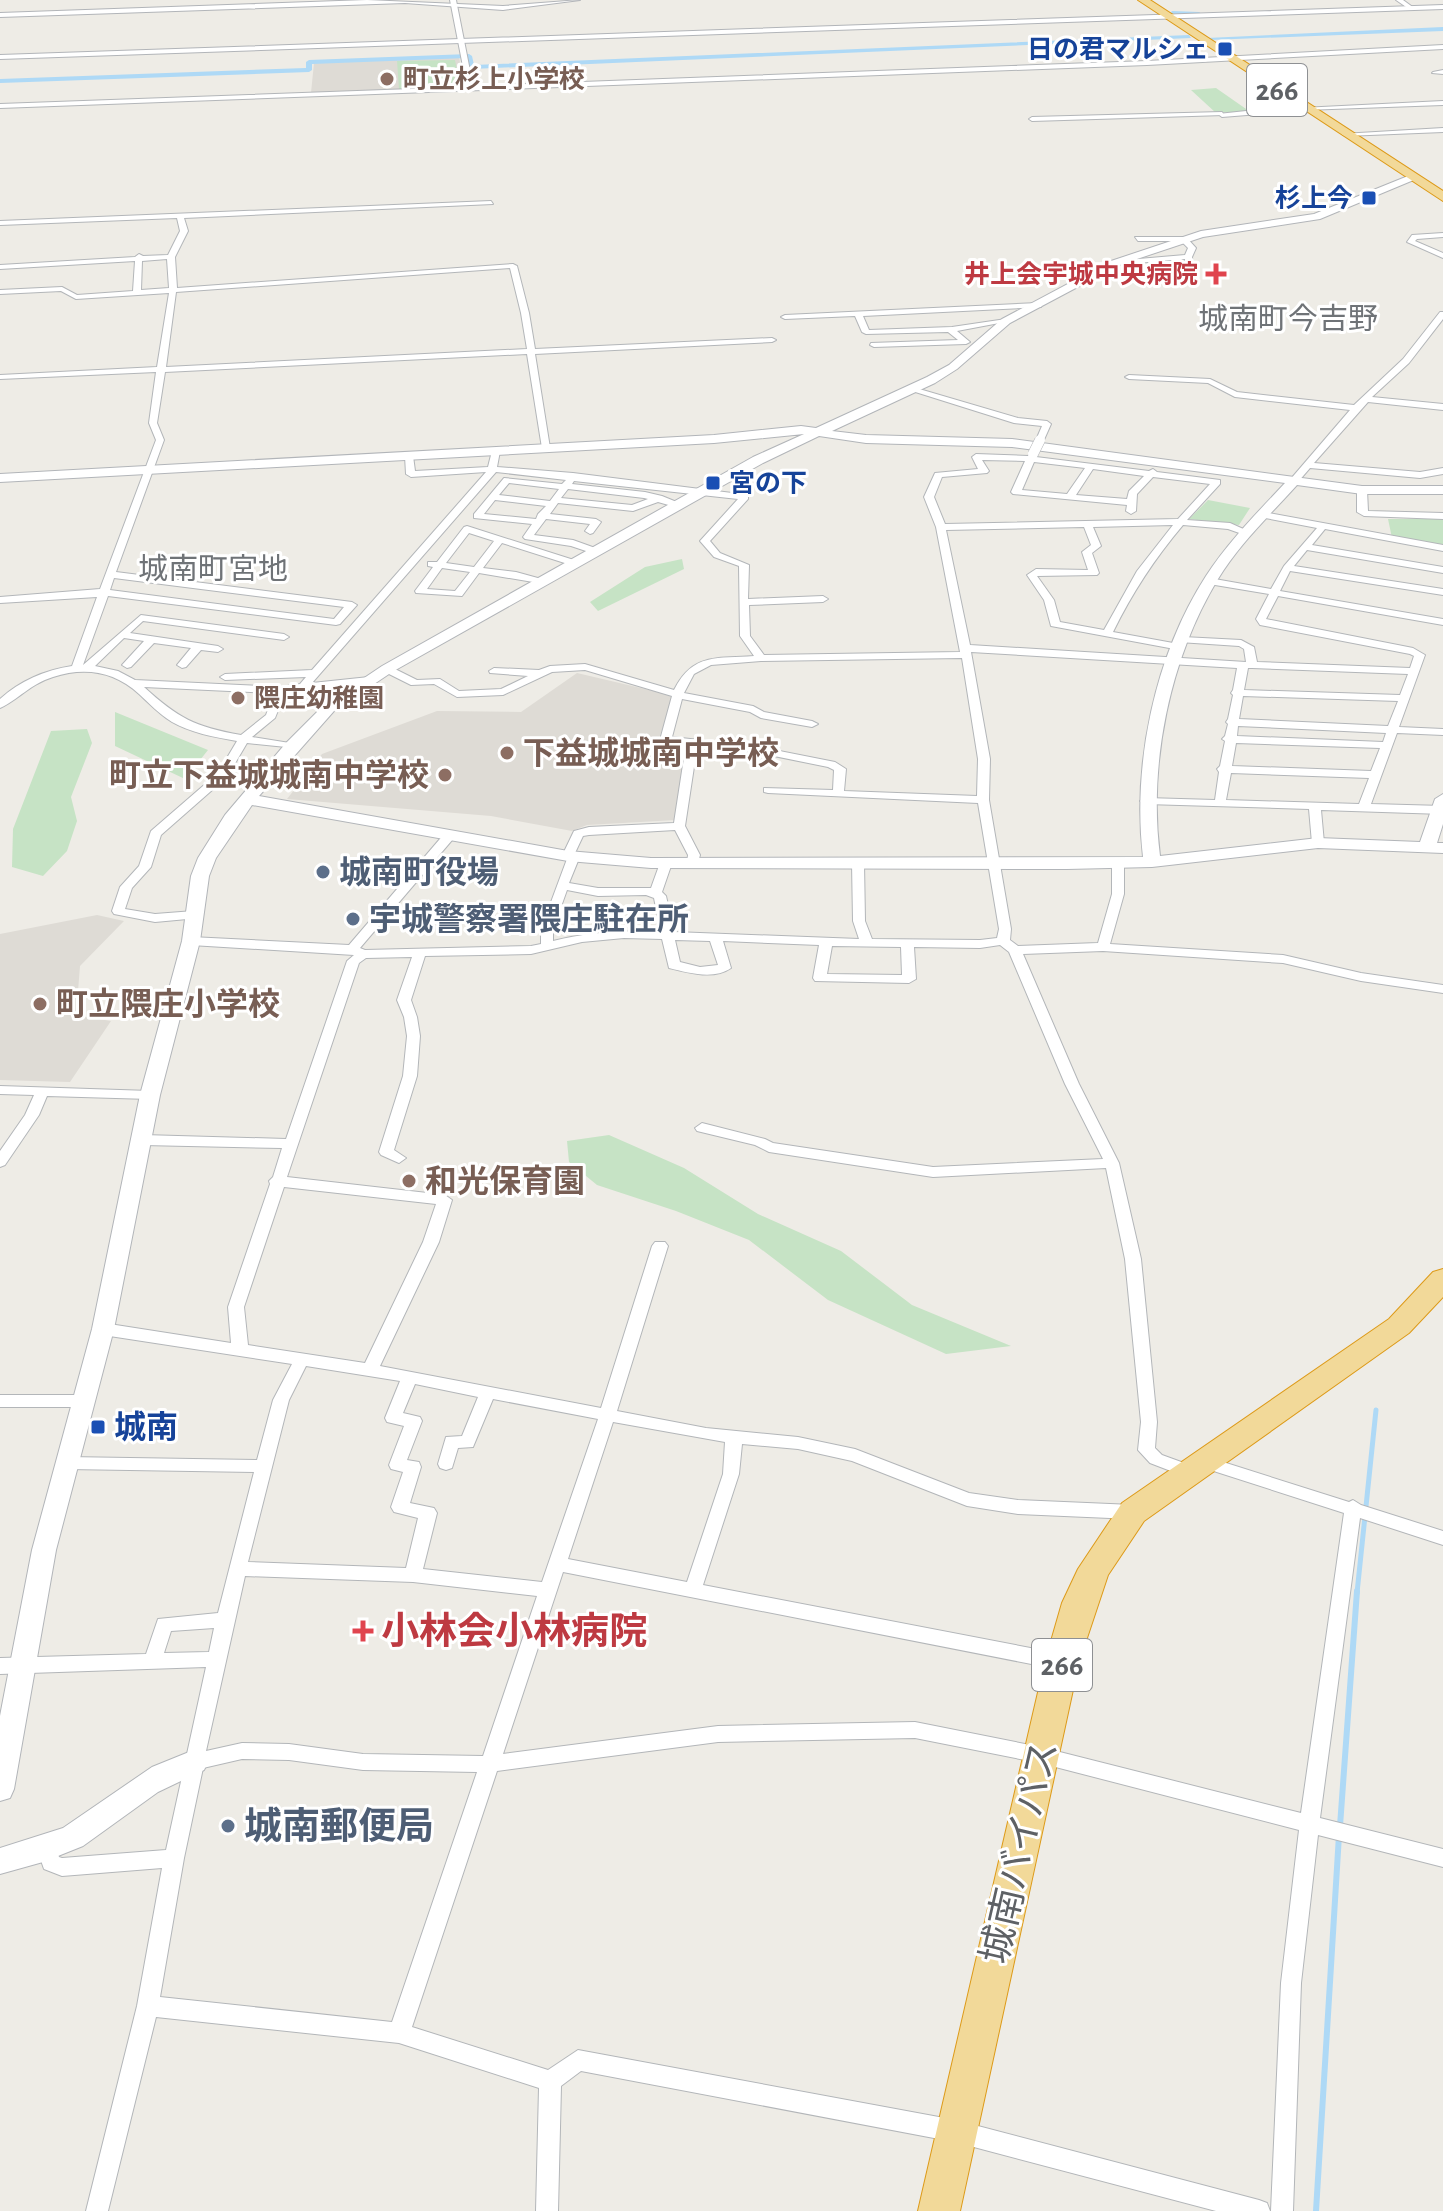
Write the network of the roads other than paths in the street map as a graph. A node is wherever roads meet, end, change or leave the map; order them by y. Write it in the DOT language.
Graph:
graph roads {
  1 [pos="576,0"];
  2 [pos="1143,0"];
  3 [pos="1399,0"];
  4 [pos="453,3"];
  5 [pos="1443,7"];
  6 [pos="1411,8"];
  7 [pos="0,15"];
  8 [pos="1167,17"];
  9 [pos="461,41"];
  10 [pos="1443,47"];
  11 [pos="0,57"];
  12 [pos="1231,58"];
  13 [pos="1443,72"];
  14 [pos="1435,73"];
  15 [pos="470,89"];
  16 [pos="1443,103"];
  17 [pos="0,106"];
  18 [pos="1304,108"];
  19 [pos="1222,114"];
  20 [pos="1032,119"];
  21 [pos="1443,130"];
  22 [pos="1345,134"];
  23 [pos="1413,177"];
  24 [pos="1443,197"];
  25 [pos="491,203"];
  26 [pos="180,215"];
  27 [pos="0,223"];
  28 [pos="1441,231"];
  29 [pos="1138,239"];
  30 [pos="1183,239"];
  31 [pos="139,256"];
  32 [pos="1443,256"];
  33 [pos="171,257"];
  34 [pos="51,263"];
  35 [pos="1115,263"];
  36 [pos="0,267"];
  37 [pos="62,289"];
  38 [pos="173,289"];
  39 [pos="0,292"];
  40 [pos="137,292"];
  41 [pos="1038,305"];
  42 [pos="1443,314"];
  43 [pos="785,317"];
  44 [pos="859,317"];
  45 [pos="1006,321"];
  46 [pos="947,329"];
  47 [pos="866,332"];
  48 [pos="772,340"];
  49 [pos="874,345"];
  50 [pos="532,352"];
  51 [pos="880,354"];
  52 [pos="159,369"];
  53 [pos="0,377"];
  54 [pos="1129,377"];
  55 [pos="912,388"];
  56 [pos="1365,399"];
  57 [pos="1443,407"];
  58 [pos="1356,408"];
  59 [pos="816,432"];
  60 [pos="546,448"];
  61 [pos="496,451"];
  62 [pos="409,456"];
  63 [pos="1032,456"];
  64 [pos="1092,465"];
  65 [pos="1306,465"];
  66 [pos="494,469"];
  67 [pos="148,470"];
  68 [pos="1443,471"];
  69 [pos="1153,472"];
  70 [pos="573,476"];
  71 [pos="0,478"];
  72 [pos="1294,481"];
  73 [pos="565,486"];
  74 [pos="1362,490"];
  75 [pos="1443,490"];
  76 [pos="703,491"];
  77 [pos="1071,495"];
  78 [pos="493,497"];
  79 [pos="659,498"];
  80 [pos="552,502"];
  81 [pos="1129,502"];
  82 [pos="679,505"];
  83 [pos="1263,515"];
  84 [pos="1443,516"];
  85 [pos="1133,522"];
  86 [pos="1179,522"];
  87 [pos="536,523"];
  88 [pos="1087,523"];
  89 [pos="1323,526"];
  90 [pos="941,527"];
  91 [pos="498,528"];
  92 [pos="590,531"];
  93 [pos="1245,532"];
  94 [pos="500,540"];
  95 [pos="1304,547"];
  96 [pos="1443,548"];
  97 [pos="595,551"];
  98 [pos="413,562"];
  99 [pos="574,563"];
  100 [pos="438,565"];
  101 [pos="1287,568"];
  102 [pos="476,570"];
  103 [pos="1443,570"];
  104 [pos="109,574"];
  105 [pos="1209,581"];
  106 [pos="541,582"];
  107 [pos="228,589"];
  108 [pos="1273,592"];
  109 [pos="1443,592"];
  110 [pos="102,593"];
  111 [pos="823,599"];
  112 [pos="0,600"];
  113 [pos="746,602"];
  114 [pos="212,606"];
  115 [pos="1443,622"];
  116 [pos="1107,634"];
  117 [pos="122,635"];
  118 [pos="284,637"];
  119 [pos="151,640"];
  120 [pos="198,646"];
  121 [pos="218,649"];
  122 [pos="1180,650"];
  123 [pos="966,652"];
  124 [pos="761,658"];
  125 [pos="127,665"];
  126 [pos="182,665"];
  127 [pos="1248,665"];
  128 [pos="82,668"];
  129 [pos="387,669"];
  130 [pos="494,671"];
  131 [pos="1413,671"];
  132 [pos="315,673"];
  133 [pos="541,673"];
  134 [pos="262,675"];
  135 [pos="225,677"];
  136 [pos="369,680"];
  137 [pos="133,683"];
  138 [pos="303,687"];
  139 [pos="260,689"];
  140 [pos="281,690"];
  141 [pos="1236,693"];
  142 [pos="680,696"];
  143 [pos="1403,698"];
  144 [pos="0,705"];
  145 [pos="1231,722"];
  146 [pos="812,724"];
  147 [pos="1391,728"];
  148 [pos="1443,732"];
  149 [pos="244,738"];
  150 [pos="1228,739"];
  151 [pos="692,744"];
  152 [pos="1385,745"];
  153 [pos="292,746"];
  154 [pos="1223,769"];
  155 [pos="1375,775"];
  156 [pos="768,790"];
  157 [pos="838,794"];
  158 [pos="248,799"];
  159 [pos="983,800"];
  160 [pos="1146,801"];
  161 [pos="1220,802"];
  162 [pos="1315,806"];
  163 [pos="1442,806"];
  164 [pos="1364,807"];
  165 [pos="679,826"];
  166 [pos="449,836"];
  167 [pos="1318,843"];
  168 [pos="1435,847"];
  169 [pos="571,856"];
  170 [pos="1152,862"];
  171 [pos="666,863"];
  172 [pos="693,863"];
  173 [pos="858,863"];
  174 [pos="995,863"];
  175 [pos="1118,863"];
  176 [pos="562,885"];
  177 [pos="656,892"];
  178 [pos="194,915"];
  179 [pos="667,936"];
  180 [pos="715,938"];
  181 [pos="191,941"];
  182 [pos="826,942"];
  183 [pos="867,943"];
  184 [pos="907,943"];
  185 [pos="1009,945"];
  186 [pos="547,946"];
  187 [pos="1103,947"];
  188 [pos="357,952"];
  189 [pos="420,952"];
  190 [pos="1443,989"];
  191 [pos="0,1090"];
  192 [pos="42,1092"];
  193 [pos="150,1095"];
  194 [pos="702,1128"];
  195 [pos="143,1140"];
  196 [pos="288,1144"];
  197 [pos="399,1158"];
  198 [pos="0,1162"];
  199 [pos="1112,1163"];
  200 [pos="276,1181"];
  201 [pos="660,1246"];
  202 [pos="1443,1279"];
  203 [pos="103,1329"];
  204 [pos="240,1350"];
  205 [pos="301,1361"];
  206 [pos="370,1370"];
  207 [pos="409,1378"];
  208 [pos="488,1393"];
  209 [pos="83,1401"];
  210 [pos="2,1406"];
  211 [pos="607,1416"];
  212 [pos="734,1437"];
  213 [pos="67,1463"];
  214 [pos="446,1464"];
  215 [pos="265,1466"];
  216 [pos="1196,1467"];
  217 [pos="1354,1508"];
  218 [pos="1133,1512"];
  219 [pos="1443,1538"];
  220 [pos="557,1564"];
  221 [pos="238,1569"];
  222 [pos="413,1575"];
  223 [pos="548,1590"];
  224 [pos="693,1590"];
  225 [pos="225,1620"];
  226 [pos="216,1659"];
  227 [pos="153,1661"];
  228 [pos="1062,1662"];
  229 [pos="11,1666"];
  230 [pos="1040,1755"];
  231 [pos="194,1762"];
  232 [pos="489,1764"];
  233 [pos="0,1789"];
  234 [pos="1309,1826"];
  235 [pos="47,1849"];
  236 [pos="174,1858"];
  237 [pos="1443,1858"];
  238 [pos="0,1861"];
  239 [pos="148,2006"];
  240 [pos="399,2033"];
  241 [pos="550,2081"];
  242 [pos="955,2131"];
  243 [pos="97,2211"];
  244 [pos="547,2211"];
  245 [pos="939,2211"];
  246 [pos="1259,2211"];
  247 [pos="1282,2211"];
  1 -- 4 [label="street"];
  2 -- 8 [label="highway, 266"];
  3 -- 6 [label="street"];
  4 -- 7 [label="street"];
  4 -- 9 [label="street"];
  5 -- 6 [label="street"];
  6 -- 8 [label="street"];
  8 -- 9 [label="street"];
  8 -- 12 [label="highway, 266"];
  9 -- 11 [label="street"];
  9 -- 15 [label="street"];
  10 -- 12 [label="street"];
  12 -- 15 [label="street"];
  12 -- 18 [label="highway, 266"];
  13 -- 14 [label="street"];
  15 -- 17 [label="street"];
  16 -- 18 [label="street"];
  18 -- 19 [label="street"];
  18 -- 22 [label="highway, 266"];
  19 -- 20 [label="street"];
  21 -- 22 [label="street"];
  22 -- 23 [label="highway, 266"];
  23 -- 24 [label="highway, 266"];
  23 -- 30 [label="street"];
  25 -- 26 [label="street"];
  26 -- 27 [label="street"];
  26 -- 33 [label="street"];
  28 -- 32 [label="street"];
  29 -- 30 [label="street"];
  30 -- 35 [label="street"];
  30 -- 35 [label="street"];
  31 -- 33 [label="street"];
  31 -- 34 [label="street"];
  31 -- 40 [label="street"];
  33 -- 38 [label="street"];
  34 -- 36 [label="street"];
  34 -- 37 [label="street"];
  35 -- 41 [label="street"];
  37 -- 39 [label="street"];
  37 -- 40 [label="street"];
  38 -- 40 [label="street"];
  38 -- 50 [label="street"];
  38 -- 52 [label="street"];
  41 -- 44 [label="street"];
  41 -- 45 [label="street"];
  42 -- 56 [label="street"];
  43 -- 44 [label="street"];
  44 -- 46 [label="street"];
  44 -- 47 [label="street"];
  45 -- 46 [label="street"];
  45 -- 55 [label="street"];
  46 -- 47 [label="street"];
  46 -- 49 [label="street"];
  47 -- 49 [label="street"];
  48 -- 50 [label="street"];
  49 -- 51 [label="street"];
  50 -- 52 [label="street"];
  50 -- 60 [label="street"];
  52 -- 53 [label="street"];
  52 -- 67 [label="street"];
  54 -- 58 [label="street"];
  55 -- 59 [label="street"];
  55 -- 63 [label="street, bridge"];
  56 -- 57 [label="street"];
  56 -- 58 [label="street"];
  58 -- 65 [label="street"];
  59 -- 60 [label="street"];
  59 -- 72 [label="street"];
  59 -- 76 [label="street"];
  60 -- 61 [label="street"];
  61 -- 62 [label="street"];
  61 -- 66 [label="street"];
  62 -- 66 [label="street"];
  62 -- 67 [label="street"];
  63 -- 64 [label="street"];
  63 -- 77 [label="street"];
  63 -- 90 [label="street"];
  64 -- 69 [label="street"];
  64 -- 77 [label="street"];
  65 -- 68 [label="street"];
  65 -- 72 [label="street"];
  66 -- 70 [label="street"];
  66 -- 98 [label="street"];
  67 -- 71 [label="street"];
  67 -- 104 [label="street"];
  69 -- 81 [label="street"];
  69 -- 86 [label="street"];
  70 -- 73 [label="street"];
  70 -- 76 [label="street"];
  72 -- 74 [label="street"];
  72 -- 83 [label="street"];
  73 -- 78 [label="street"];
  73 -- 79 [label="street"];
  73 -- 80 [label="street"];
  74 -- 75 [label="street"];
  74 -- 84 [label="street"];
  76 -- 82 [label="street"];
  76 -- 113 [label="street"];
  77 -- 81 [label="street"];
  78 -- 80 [label="street"];
  78 -- 87 [label="street"];
  79 -- 80 [label="street"];
  79 -- 82 [label="street"];
  80 -- 87 [label="street"];
  81 -- 85 [label="street"];
  82 -- 97 [label="street"];
  83 -- 89 [label="street"];
  83 -- 93 [label="street"];
  85 -- 86 [label="street"];
  85 -- 88 [label="street"];
  86 -- 93 [label="street"];
  86 -- 116 [label="street"];
  87 -- 91 [label="street"];
  87 -- 92 [label="street"];
  87 -- 97 [label="street"];
  88 -- 90 [label="street"];
  88 -- 116 [label="street"];
  89 -- 95 [label="street"];
  89 -- 96 [label="street"];
  90 -- 123 [label="street"];
  93 -- 105 [label="street"];
  94 -- 99 [label="street"];
  94 -- 100 [label="street"];
  94 -- 102 [label="street"];
  95 -- 101 [label="street"];
  95 -- 103 [label="street"];
  97 -- 99 [label="street"];
  98 -- 100 [label="street"];
  98 -- 132 [label="street"];
  99 -- 106 [label="street"];
  100 -- 102 [label="street"];
  100 -- 102 [label="street"];
  101 -- 108 [label="street"];
  101 -- 109 [label="street"];
  102 -- 106 [label="street"];
  104 -- 107 [label="street"];
  104 -- 110 [label="street"];
  105 -- 108 [label="street"];
  105 -- 122 [label="street"];
  106 -- 129 [label="street"];
  107 -- 114 [label="street"];
  107 -- 114 [label="street"];
  108 -- 115 [label="street"];
  108 -- 131 [label="street"];
  110 -- 112 [label="street"];
  110 -- 114 [label="street"];
  110 -- 128 [label="street"];
  111 -- 113 [label="street"];
  113 -- 124 [label="street"];
  116 -- 122 [label="street"];
  117 -- 118 [label="street"];
  117 -- 119 [label="street"];
  117 -- 128 [label="street"];
  119 -- 120 [label="street"];
  119 -- 125 [label="street"];
  120 -- 121 [label="street"];
  120 -- 126 [label="street"];
  122 -- 123 [label="street"];
  122 -- 127 [label="street"];
  122 -- 127 [label="street"];
  122 -- 160 [label="street"];
  123 -- 124 [label="street"];
  123 -- 159 [label="street"];
  124 -- 142 [label="street"];
  127 -- 131 [label="street"];
  127 -- 141 [label="street"];
  128 -- 137 [label="street"];
  128 -- 144 [label="street"];
  129 -- 133 [label="street"];
  129 -- 136 [label="street"];
  130 -- 133 [label="street"];
  131 -- 143 [label="street"];
  132 -- 134 [label="street"];
  132 -- 138 [label="street"];
  133 -- 142 [label="street"];
  134 -- 135 [label="street"];
  134 -- 139 [label="street"];
  136 -- 138 [label="street"];
  136 -- 153 [label="street"];
  137 -- 139 [label="street"];
  137 -- 149 [label="street"];
  138 -- 140 [label="street"];
  139 -- 140 [label="street"];
  140 -- 149 [label="street"];
  141 -- 143 [label="street"];
  141 -- 145 [label="street"];
  142 -- 146 [label="street"];
  142 -- 151 [label="street"];
  143 -- 147 [label="street"];
  145 -- 147 [label="street"];
  145 -- 150 [label="street"];
  147 -- 148 [label="street"];
  147 -- 152 [label="street"];
  149 -- 153 [label="street"];
  149 -- 178 [label="street"];
  150 -- 152 [label="street"];
  150 -- 154 [label="street"];
  151 -- 157 [label="street"];
  151 -- 165 [label="street"];
  152 -- 155 [label="street"];
  153 -- 158 [label="street"];
  154 -- 155 [label="street"];
  154 -- 161 [label="street"];
  155 -- 164 [label="street"];
  156 -- 157 [label="street"];
  157 -- 159 [label="street"];
  158 -- 166 [label="street"];
  158 -- 178 [label="street"];
  159 -- 174 [label="street"];
  160 -- 161 [label="street"];
  160 -- 170 [label="street"];
  161 -- 162 [label="street"];
  162 -- 164 [label="street"];
  162 -- 167 [label="street"];
  163 -- 164 [label="street"];
  163 -- 168 [label="street"];
  165 -- 169 [label="street"];
  165 -- 172 [label="street"];
  166 -- 169 [label="street"];
  166 -- 188 [label="street"];
  167 -- 168 [label="street"];
  167 -- 170 [label="street"];
  169 -- 171 [label="street"];
  169 -- 176 [label="street"];
  170 -- 175 [label="street"];
  171 -- 172 [label="street"];
  171 -- 177 [label="street"];
  172 -- 173 [label="street"];
  173 -- 174 [label="street"];
  173 -- 183 [label="street"];
  174 -- 175 [label="street"];
  174 -- 185 [label="street"];
  175 -- 187 [label="street"];
  176 -- 177 [label="street"];
  176 -- 186 [label="street"];
  177 -- 179 [label="street"];
  178 -- 181 [label="street"];
  179 -- 180 [label="street"];
  179 -- 180 [label="street"];
  179 -- 186 [label="street"];
  180 -- 182 [label="street"];
  181 -- 188 [label="street"];
  181 -- 193 [label="street"];
  182 -- 183 [label="street"];
  182 -- 184 [label="street"];
  183 -- 184 [label="street"];
  184 -- 185 [label="street"];
  185 -- 187 [label="street"];
  185 -- 199 [label="street"];
  186 -- 189 [label="street"];
  187 -- 190 [label="street"];
  188 -- 189 [label="street"];
  188 -- 196 [label="street"];
  189 -- 197 [label="street"];
  191 -- 192 [label="street"];
  192 -- 193 [label="street"];
  192 -- 198 [label="street"];
  193 -- 195 [label="street"];
  194 -- 199 [label="street"];
  195 -- 196 [label="street"];
  195 -- 203 [label="street"];
  196 -- 200 [label="street"];
  199 -- 216 [label="street"];
  200 -- 204 [label="street"];
  200 -- 206 [label="street"];
  201 -- 211 [label="street"];
  202 -- 216 [label="highway, 城南バイパス / 266"];
  203 -- 204 [label="street"];
  203 -- 209 [label="street"];
  204 -- 205 [label="street"];
  205 -- 206 [label="street"];
  205 -- 215 [label="street"];
  206 -- 207 [label="street"];
  207 -- 208 [label="street"];
  207 -- 222 [label="street"];
  208 -- 211 [label="street"];
  208 -- 214 [label="street"];
  209 -- 210 [label="street"];
  209 -- 213 [label="street"];
  211 -- 212 [label="street"];
  211 -- 220 [label="street"];
  212 -- 218 [label="street"];
  212 -- 224 [label="street"];
  213 -- 215 [label="street"];
  213 -- 229 [label="street"];
  215 -- 221 [label="street"];
  216 -- 217 [label="street"];
  216 -- 218 [label="highway, 城南バイパス / 266"];
  217 -- 219 [label="street"];
  217 -- 234 [label="street"];
  218 -- 228 [label="highway, 城南バイパス / 266"];
  220 -- 223 [label="street"];
  220 -- 224 [label="street"];
  221 -- 222 [label="street"];
  221 -- 225 [label="street"];
  222 -- 223 [label="street"];
  223 -- 232 [label="street"];
  224 -- 228 [label="street"];
  225 -- 226 [label="street"];
  225 -- 227 [label="street"];
  226 -- 227 [label="street"];
  226 -- 231 [label="street"];
  227 -- 229 [label="street"];
  228 -- 230 [label="highway, 城南バイパス / 266"];
  229 -- 233 [label="street"];
  230 -- 232 [label="street"];
  230 -- 234 [label="street"];
  230 -- 242 [label="highway, 城南バイパス / 266"];
  231 -- 232 [label="street"];
  231 -- 235 [label="street"];
  231 -- 236 [label="street"];
  232 -- 240 [label="street"];
  234 -- 237 [label="street"];
  234 -- 247 [label="street"];
  235 -- 236 [label="street"];
  235 -- 238 [label="street"];
  236 -- 239 [label="street"];
  239 -- 240 [label="street"];
  239 -- 243 [label="street"];
  240 -- 241 [label="street"];
  241 -- 242 [label="street"];
  241 -- 244 [label="street"];
  242 -- 245 [label="highway, 城南バイパス / 266"];
  242 -- 246 [label="street"];
}
